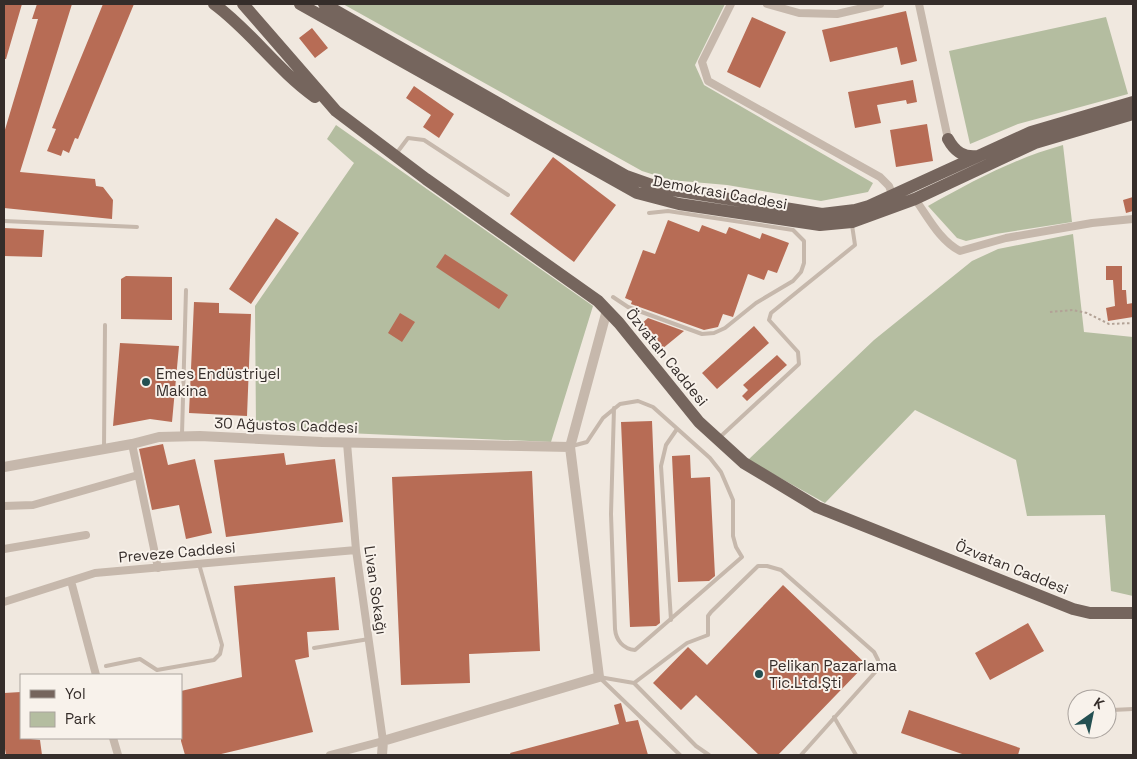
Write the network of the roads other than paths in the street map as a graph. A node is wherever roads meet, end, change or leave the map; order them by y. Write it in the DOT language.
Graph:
graph roads {
  1 [pos="214,4"];
  2 [pos="243,4"];
  3 [pos="259,4"];
  4 [pos="300,4"];
  5 [pos="324,4"];
  6 [pos="731,4"];
  7 [pos="767,4"];
  8 [pos="880,4"];
  9 [pos="919,4"];
  10 [pos="259,23"];
  11 [pos="1133,102"];
  12 [pos="336,111"];
  13 [pos="1133,114"];
  14 [pos="948,139"];
  15 [pos="395,156"];
  16 [pos="978,156"];
  17 [pos="943,172"];
  18 [pos="508,195"];
  19 [pos="893,196"];
  20 [pos="915,199"];
  21 [pos="649,213"];
  22 [pos="1133,219"];
  23 [pos="4,221"];
  24 [pos="852,222"];
  25 [pos="137,227"];
  26 [pos="186,290"];
  27 [pos="613,297"];
  28 [pos="607,310"];
  29 [pos="105,325"];
  30 [pos="614,408"];
  31 [pos="677,429"];
  32 [pos="182,437"];
  33 [pos="716,440"];
  34 [pos="348,442"];
  35 [pos="132,444"];
  36 [pos="570,447"];
  37 [pos="104,448"];
  38 [pos="4,467"];
  39 [pos="138,475"];
  40 [pos="4,506"];
  41 [pos="86,535"];
  42 [pos="4,549"];
  43 [pos="356,550"];
  44 [pos="199,564"];
  45 [pos="158,568"];
  46 [pos="71,581"];
  47 [pos="4,602"];
  48 [pos="1133,613"];
  49 [pos="671,620"];
  50 [pos="369,639"];
  51 [pos="314,648"];
  52 [pos="106,666"];
  53 [pos="96,674"];
  54 [pos="599,676"];
  55 [pos="634,683"];
  56 [pos="1133,709"];
  57 [pos="1117,710"];
  58 [pos="834,717"];
  59 [pos="113,739"];
  60 [pos="383,742"];
  61 [pos="118,755"];
  62 [pos="330,755"];
  63 [pos="382,755"];
  64 [pos="680,755"];
  65 [pos="709,755"];
  66 [pos="801,755"];
  67 [pos="856,755"];
  1 -- 12 [label="main road"];
  2 -- 10 [label="main road, Özvatan Caddesi"];
  3 -- 10 [label="main road"];
  4 -- 24 [label="main road, Demokrasi Caddesi"];
  5 -- 19 [label="main road, Demokrasi Caddesi"];
  6 -- 19 [label="street"];
  7 -- 8 [label="street"];
  9 -- 14 [label="street"];
  10 -- 12 [label="main road, Özvatan Caddesi"];
  11 -- 16 [label="main road, Demokrasi Caddesi"];
  12 -- 15 [label="main road, Özvatan Caddesi"];
  13 -- 20 [label="main road, Demokrasi Caddesi"];
  14 -- 16 [label="main road"];
  14 -- 17 [label="main road"];
  15 -- 18 [label="lane"];
  15 -- 28 [label="main road, Özvatan Caddesi"];
  16 -- 17 [label="main road, Demokrasi Caddesi"];
  17 -- 19 [label="main road, Demokrasi Caddesi"];
  20 -- 22 [label="street"];
  20 -- 24 [label="main road, Demokrasi Caddesi"];
  21 -- 27 [label="lane"];
  23 -- 25 [label="lane"];
  24 -- 33 [label="lane"];
  26 -- 32 [label="lane"];
  28 -- 33 [label="main road, Özvatan Caddesi"];
  28 -- 36 [label="street"];
  29 -- 37 [label="lane"];
  30 -- 31 [label="lane"];
  30 -- 36 [label="lane"];
  30 -- 49 [label="lane"];
  31 -- 49 [label="lane"];
  31 -- 49 [label="lane"];
  32 -- 34 [label="street, 30 Ağustos Caddesi"];
  32 -- 35 [label="street, 30 Ağustos Caddesi"];
  33 -- 48 [label="main road, Özvatan Caddesi"];
  34 -- 36 [label="street, 30 Ağustos Caddesi"];
  34 -- 43 [label="street, Livan Sokağı"];
  35 -- 37 [label="street, 30 Ağustos Caddesi"];
  35 -- 39 [label="street"];
  36 -- 54 [label="street"];
  37 -- 38 [label="street, 30 Ağustos Caddesi"];
  39 -- 40 [label="street"];
  39 -- 45 [label="street"];
  41 -- 42 [label="street"];
  43 -- 44 [label="street, Preveze Caddesi"];
  43 -- 50 [label="street, Livan Sokağı"];
  44 -- 45 [label="street, Preveze Caddesi"];
  44 -- 52 [label="lane"];
  45 -- 46 [label="street, Preveze Caddesi"];
  46 -- 47 [label="street, Preveze Caddesi"];
  46 -- 53 [label="street"];
  50 -- 51 [label="lane"];
  50 -- 60 [label="street, Livan Sokağı"];
  54 -- 55 [label="lane"];
  54 -- 60 [label="street"];
  54 -- 64 [label="lane"];
  55 -- 58 [label="lane"];
  55 -- 65 [label="lane"];
  56 -- 57 [label="lane"];
  58 -- 66 [label="lane"];
  58 -- 67 [label="lane"];
  59 -- 61 [label="street"];
  60 -- 62 [label="street"];
  60 -- 63 [label="street"];
}
